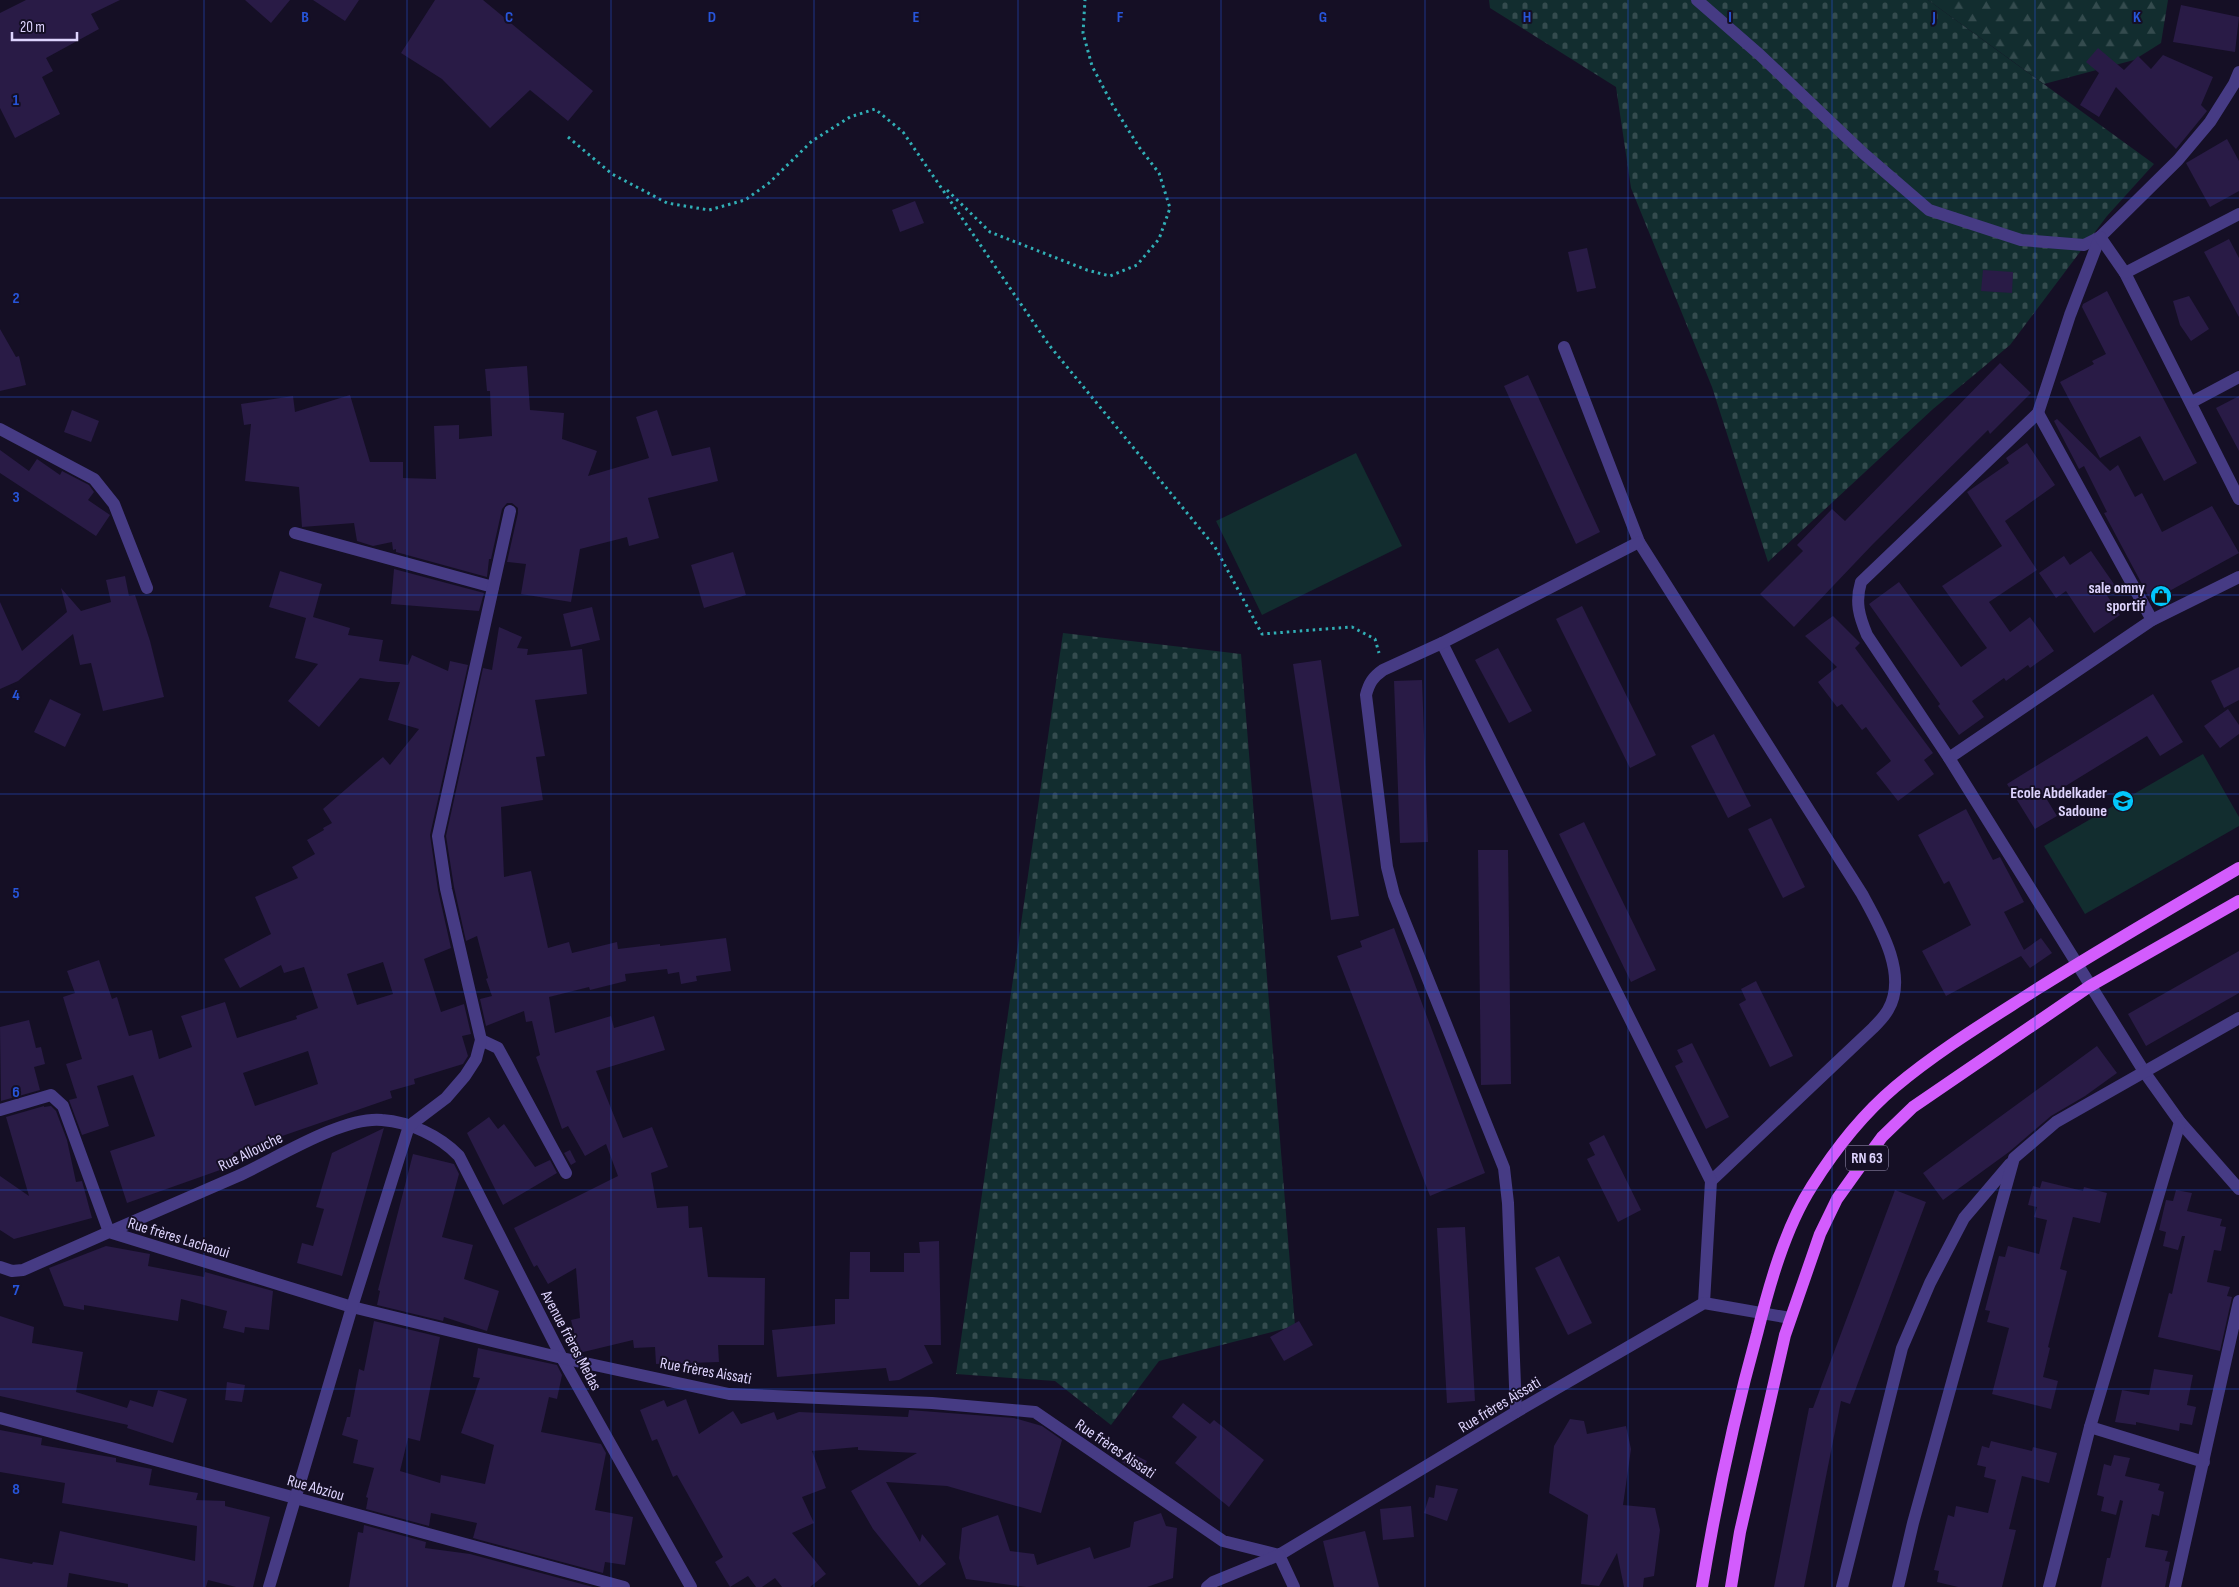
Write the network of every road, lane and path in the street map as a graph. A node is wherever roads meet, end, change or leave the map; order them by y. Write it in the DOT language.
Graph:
graph roads {
  1 [pos="1085,0"];
  2 [pos="1697,0"];
  3 [pos="2239,72"];
  4 [pos="568,137"];
  5 [pos="941,185"];
  6 [pos="2239,214"];
  7 [pos="2100,237"];
  8 [pos="2125,272"];
  9 [pos="1564,347"];
  10 [pos="2239,377"];
  11 [pos="2192,402"];
  12 [pos="2038,413"];
  13 [pos="0,429"];
  14 [pos="2239,499"];
  15 [pos="510,511"];
  16 [pos="295,533"];
  17 [pos="1639,542"];
  18 [pos="2239,577"];
  19 [pos="148,588"];
  20 [pos="493,588"];
  21 [pos="2152,620"];
  22 [pos="1442,643"];
  23 [pos="1383,670"];
  24 [pos="1949,758"];
  25 [pos="2239,868"];
  26 [pos="2239,901"];
  27 [pos="2077,964"];
  28 [pos="2090,986"];
  29 [pos="2239,1018"];
  30 [pos="481,1040"];
  31 [pos="2145,1073"];
  32 [pos="0,1110"];
  33 [pos="2180,1122"];
  34 [pos="409,1126"];
  35 [pos="2014,1158"];
  36 [pos="566,1172"];
  37 [pos="1712,1181"];
  38 [pos="2239,1189"];
  39 [pos="108,1232"];
  40 [pos="0,1267"];
  41 [pos="2239,1301"];
  42 [pos="1704,1303"];
  43 [pos="352,1307"];
  44 [pos="1762,1312"];
  45 [pos="1790,1318"];
  46 [pos="562,1358"];
  47 [pos="1516,1412"];
  48 [pos="0,1418"];
  49 [pos="2090,1427"];
  50 [pos="2204,1462"];
  51 [pos="294,1498"];
  52 [pos="1279,1555"];
  53 [pos="269,1587"];
  54 [pos="624,1587"];
  55 [pos="691,1587"];
  56 [pos="1207,1587"];
  57 [pos="1294,1587"];
  58 [pos="1702,1587"];
  59 [pos="1731,1587"];
  60 [pos="1842,1587"];
  61 [pos="1898,1587"];
  62 [pos="2049,1587"];
  63 [pos="2175,1587"];
  1 -- 5 [label="path"];
  2 -- 7 [label="street"];
  3 -- 7 [label="street"];
  4 -- 5 [label="path"];
  5 -- 23 [label="path"];
  6 -- 8 [label="street"];
  7 -- 8 [label="street"];
  7 -- 12 [label="street"];
  8 -- 11 [label="street"];
  9 -- 17 [label="street"];
  10 -- 11 [label="street"];
  11 -- 14 [label="street"];
  12 -- 21 [label="street"];
  12 -- 24 [label="street"];
  13 -- 19 [label="street"];
  15 -- 20 [label="street"];
  16 -- 20 [label="street"];
  17 -- 22 [label="street"];
  17 -- 37 [label="street"];
  18 -- 21 [label="street"];
  20 -- 30 [label="street"];
  21 -- 24 [label="street"];
  22 -- 23 [label="street"];
  22 -- 37 [label="street"];
  23 -- 47 [label="street"];
  24 -- 27 [label="street"];
  25 -- 27 [label="main road"];
  26 -- 28 [label="main road, RN 63"];
  27 -- 28 [label="street"];
  27 -- 44 [label="main road"];
  28 -- 31 [label="street"];
  28 -- 45 [label="main road, RN 63"];
  29 -- 31 [label="street"];
  30 -- 34 [label="street"];
  30 -- 36 [label="street"];
  31 -- 33 [label="street"];
  31 -- 35 [label="street"];
  32 -- 39 [label="street"];
  33 -- 38 [label="street"];
  33 -- 49 [label="street"];
  34 -- 39 [label="street, Rue Allouche"];
  34 -- 43 [label="street"];
  34 -- 46 [label="street, Avenue frères Medas"];
  35 -- 60 [label="street"];
  35 -- 61 [label="street"];
  37 -- 42 [label="street"];
  39 -- 40 [label="street, Rue frères Lachaoui"];
  39 -- 43 [label="street, Rue frères Lachaoui"];
  41 -- 50 [label="street"];
  42 -- 44 [label="street"];
  42 -- 47 [label="street, Rue frères Aissati"];
  43 -- 46 [label="street, Rue frères Aissati"];
  43 -- 51 [label="street"];
  44 -- 45 [label="street"];
  44 -- 58 [label="main road"];
  45 -- 59 [label="main road, RN 63"];
  46 -- 52 [label="street, Rue frères Aissati"];
  46 -- 55 [label="street, Avenue frères Medas"];
  47 -- 52 [label="street, Rue frères Aissati"];
  48 -- 51 [label="street, Rue Abziou"];
  49 -- 50 [label="street"];
  49 -- 62 [label="street"];
  50 -- 63 [label="street"];
  51 -- 53 [label="street"];
  51 -- 54 [label="street, Rue Abziou"];
  52 -- 56 [label="street"];
  52 -- 57 [label="street"];
}
